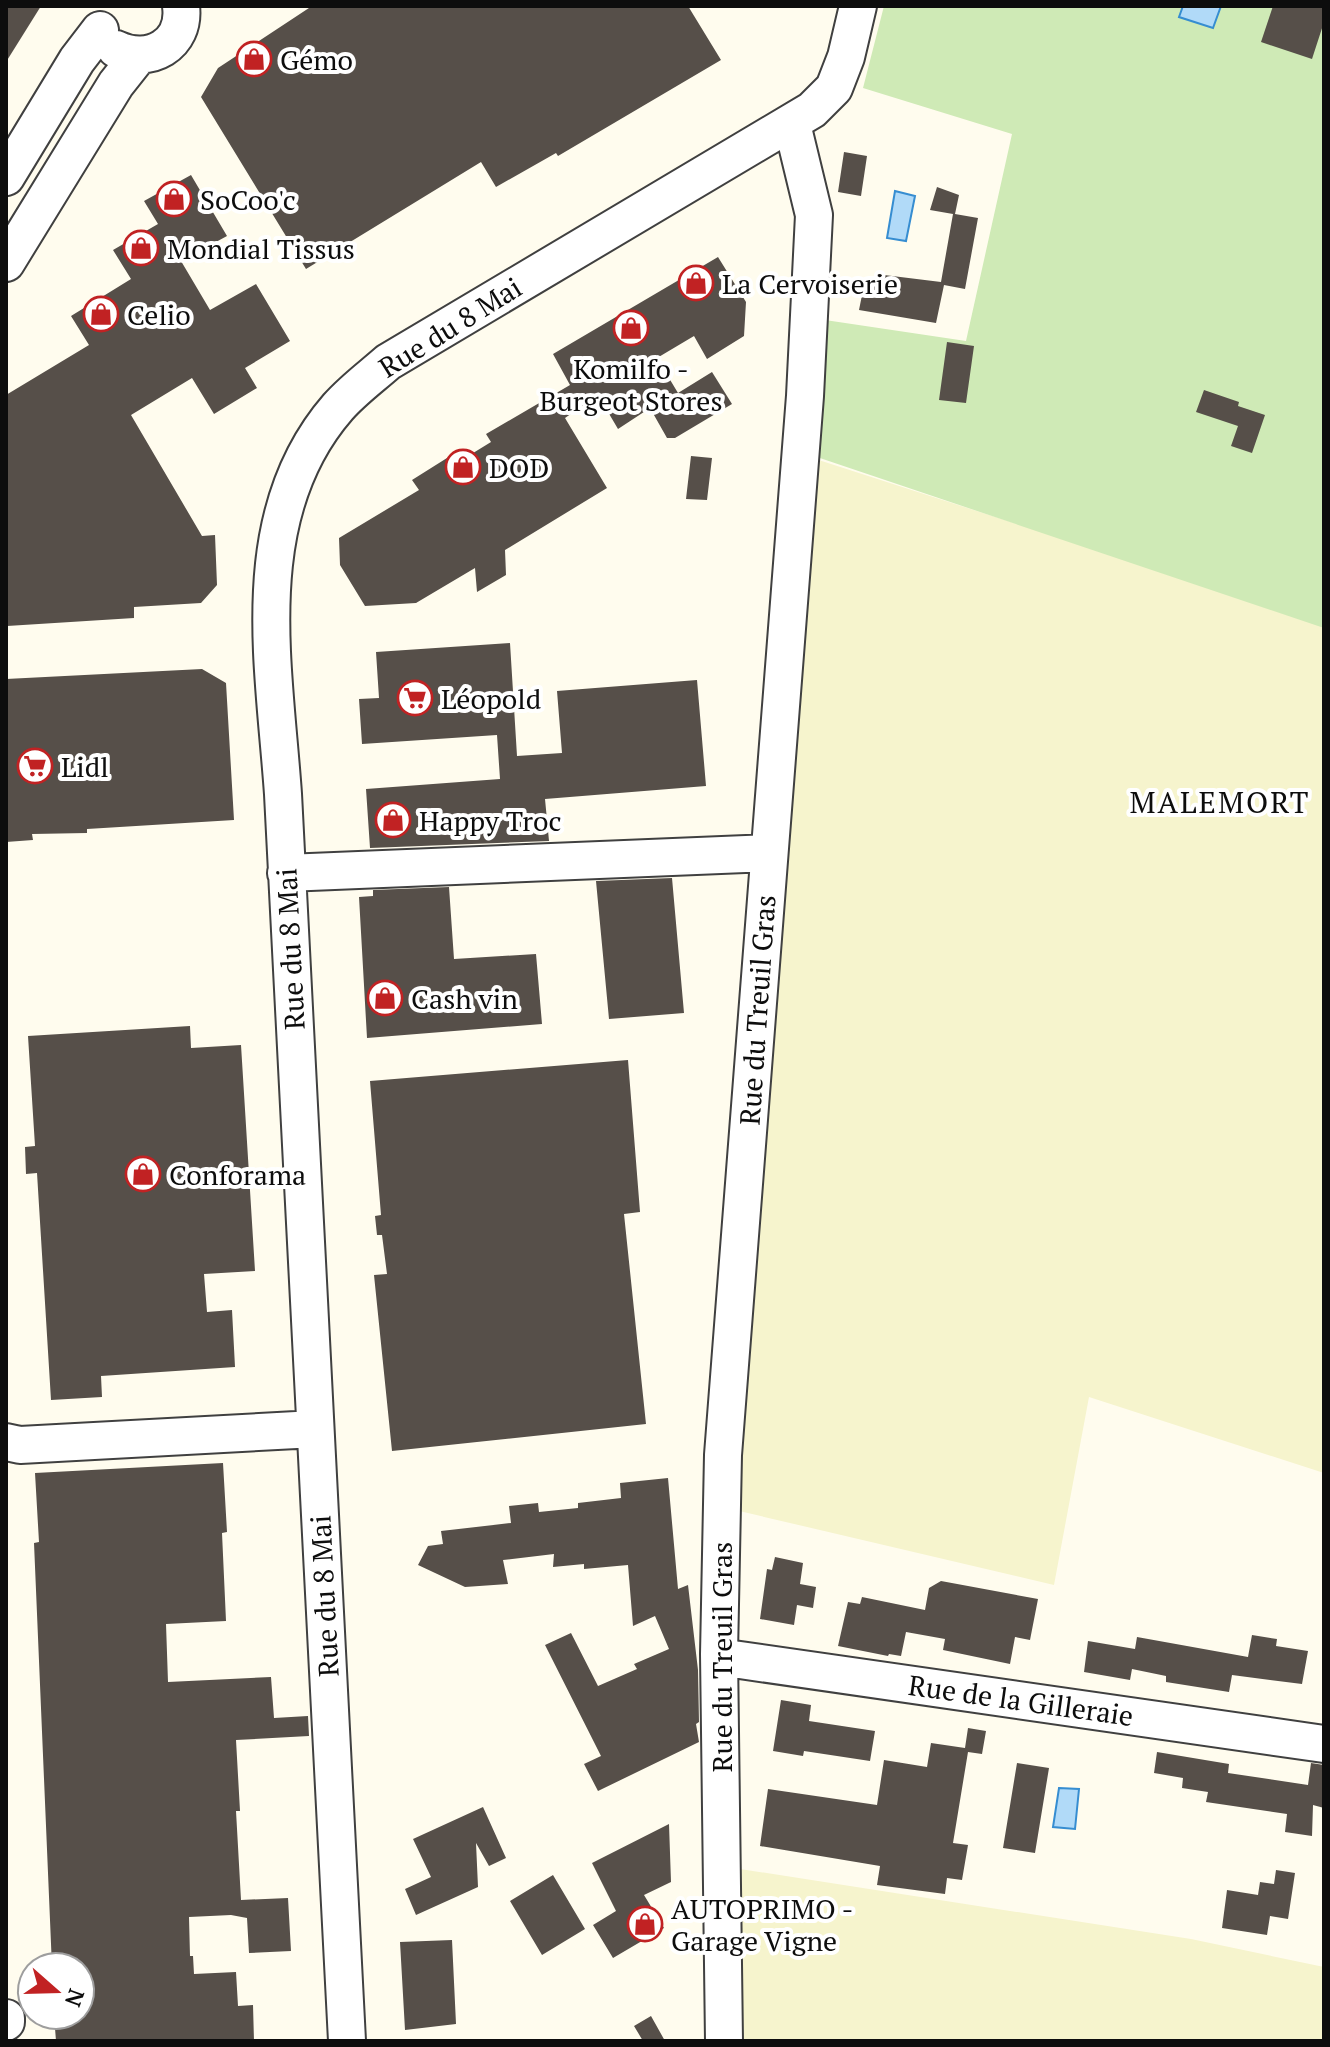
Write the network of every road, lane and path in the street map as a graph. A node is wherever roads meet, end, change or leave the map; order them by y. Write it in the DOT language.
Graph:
graph roads {
  1 [pos="181,6"];
  2 [pos="858,6"];
  3 [pos="99,18"];
  4 [pos="139,55"];
  5 [pos="792,124"];
  6 [pos="6,177"];
  7 [pos="6,263"];
  8 [pos="769,853"];
  9 [pos="286,873"];
  10 [pos="315,1429"];
  11 [pos="11,1446"];
  12 [pos="719,1654"];
  13 [pos="1324,1744"];
  14 [pos="347,2041"];
  15 [pos="724,2041"];
  1 -- 4 [label="street"];
  2 -- 5 [label="street"];
  3 -- 4 [label="street"];
  3 -- 6 [label="street"];
  4 -- 7 [label="street"];
  5 -- 8 [label="street, Rue du Treuil Gras"];
  5 -- 9 [label="street, Rue du 8 Mai"];
  8 -- 9 [label="street"];
  8 -- 12 [label="street, Rue du Treuil Gras"];
  9 -- 10 [label="street, Rue du 8 Mai"];
  10 -- 11 [label="street"];
  10 -- 14 [label="street, Rue du 8 Mai"];
  12 -- 13 [label="street, Rue de la Gilleraie"];
  12 -- 15 [label="street, Rue du Treuil Gras"];
}
